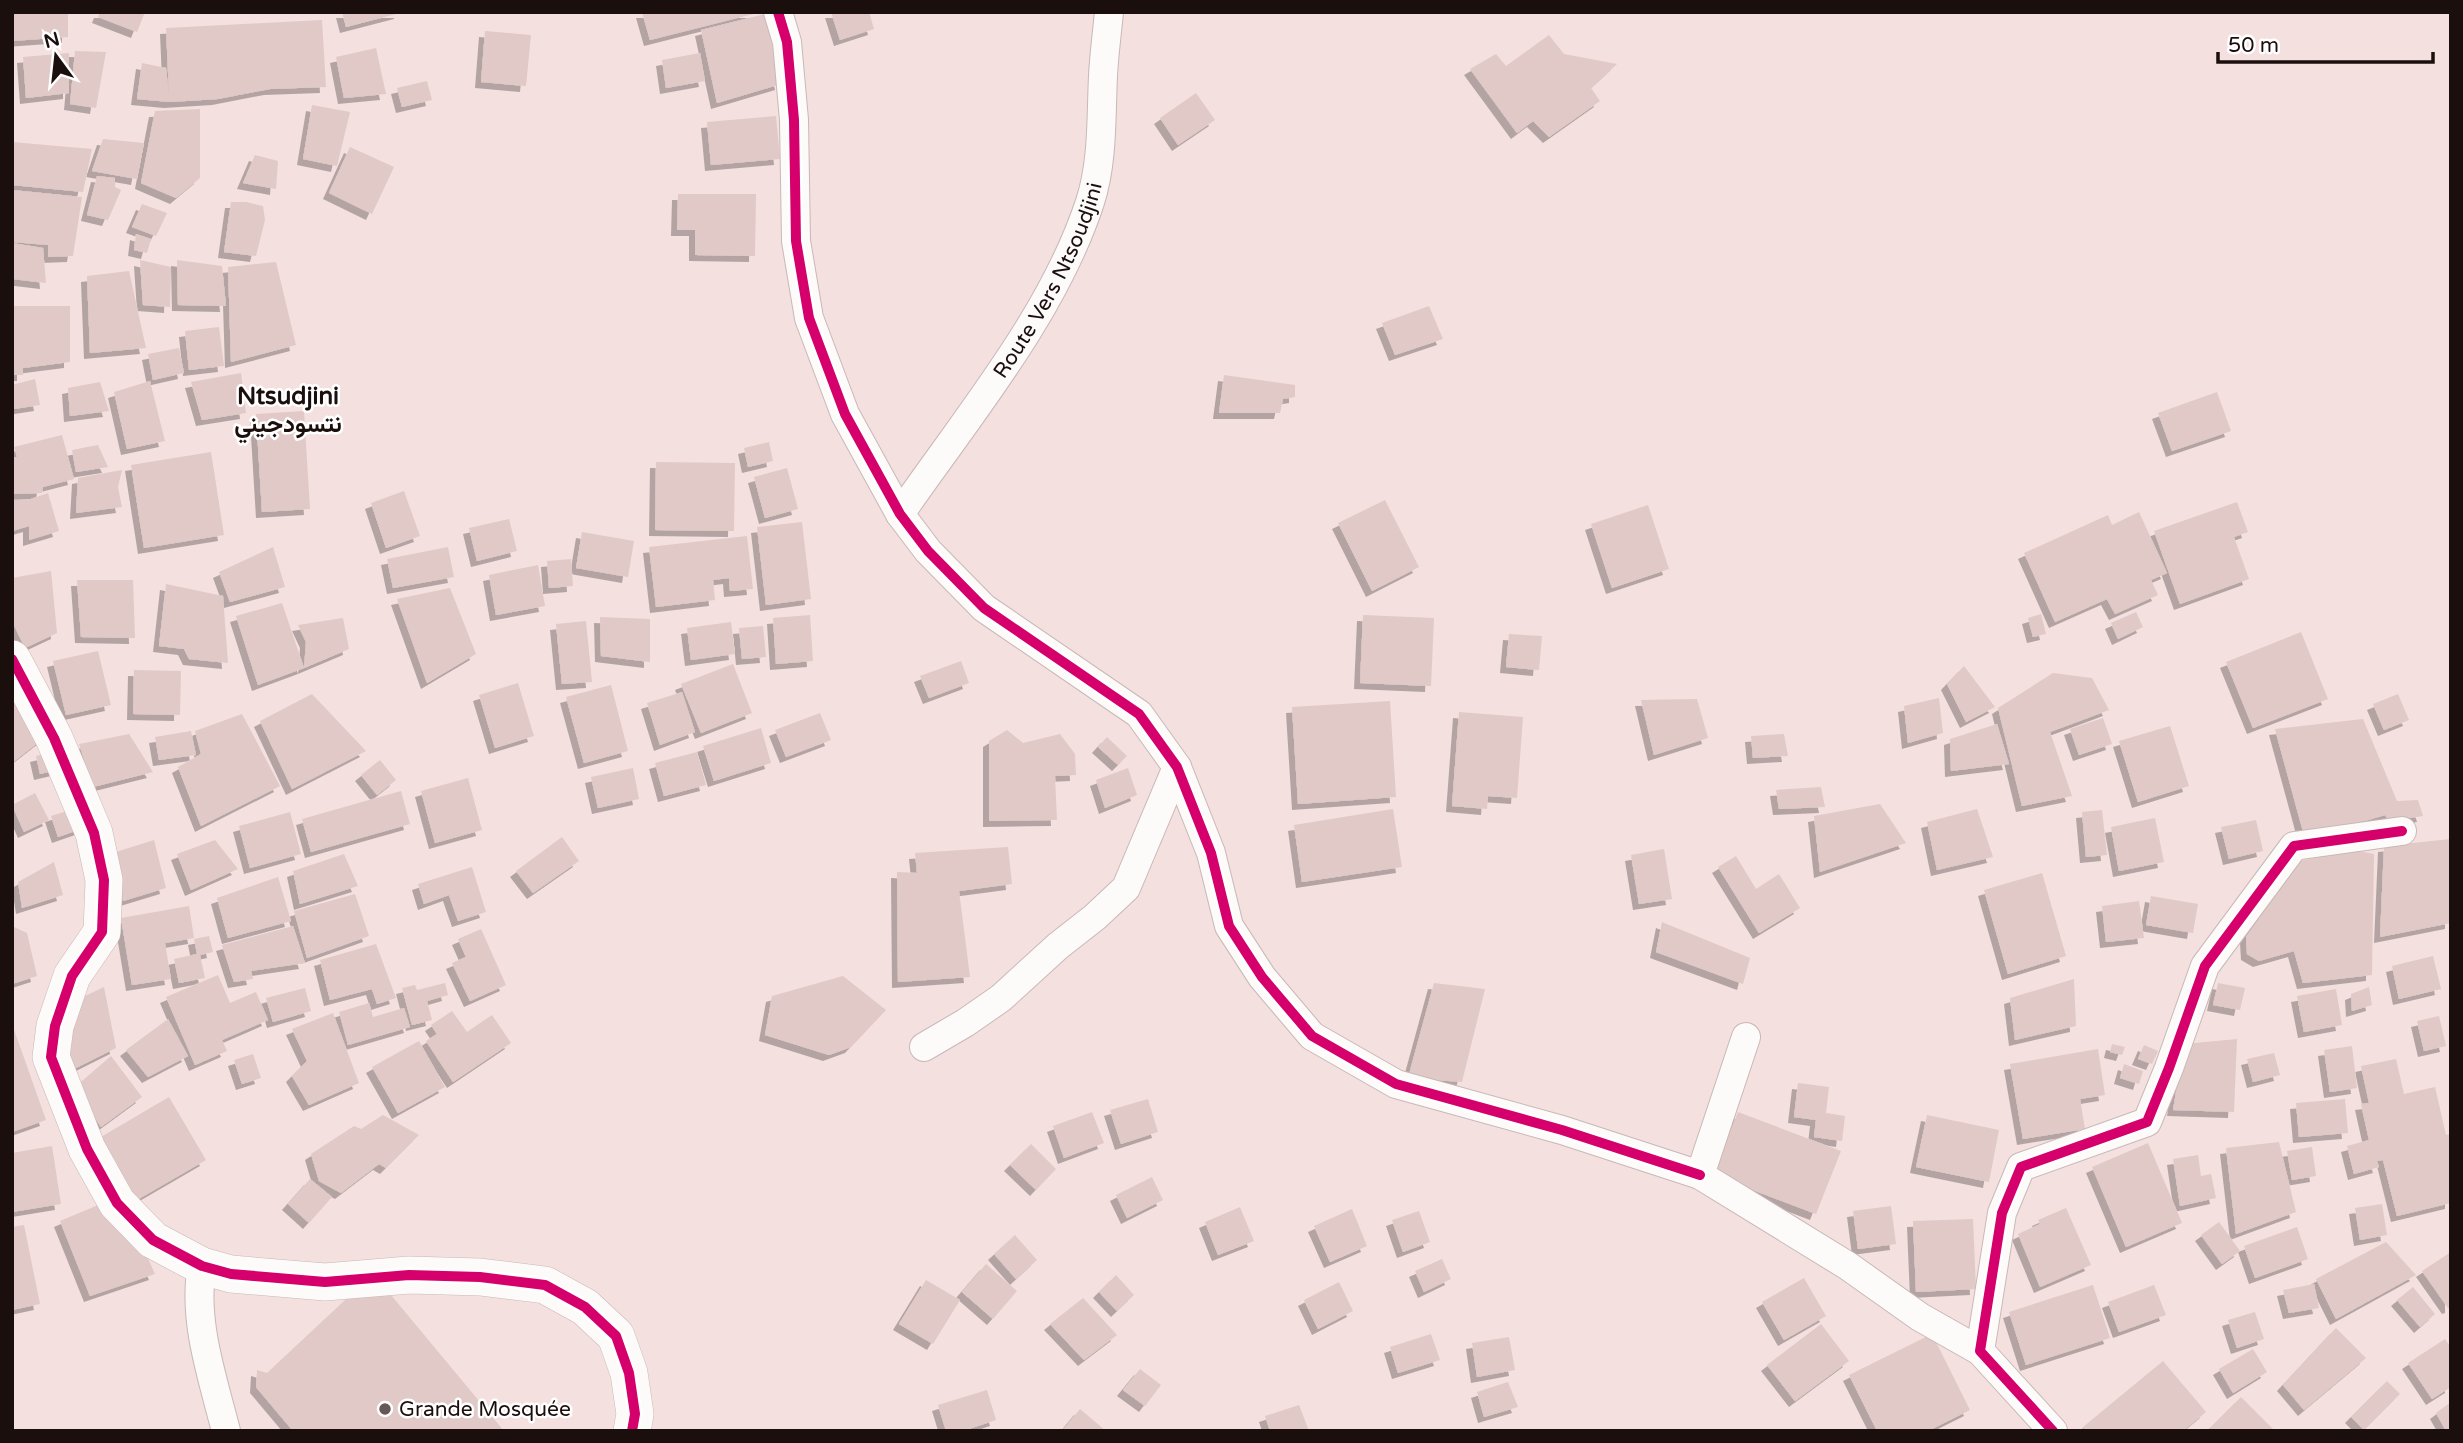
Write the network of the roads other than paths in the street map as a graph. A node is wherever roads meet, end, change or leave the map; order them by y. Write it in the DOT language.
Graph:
graph roads {
  1 [pos="778,12"];
  2 [pos="1109,12"];
  3 [pos="900,514"];
  4 [pos="12,659"];
  5 [pos="1177,767"];
  6 [pos="2402,831"];
  7 [pos="1746,1037"];
  8 [pos="924,1046"];
  9 [pos="1700,1175"];
  10 [pos="202,1266"];
  11 [pos="1980,1351"];
  12 [pos="226,1431"];
  13 [pos="632,1431"];
  14 [pos="2053,1431"];
  1 -- 3 [label="street"];
  2 -- 3 [label="street, Route Vers Ntsoudjini"];
  3 -- 5 [label="street"];
  4 -- 10 [label="street"];
  5 -- 8 [label="street"];
  5 -- 9 [label="street"];
  6 -- 11 [label="street"];
  7 -- 9 [label="street"];
  9 -- 11 [label="street"];
  10 -- 12 [label="street"];
  10 -- 13 [label="street"];
  11 -- 14 [label="street"];
}
